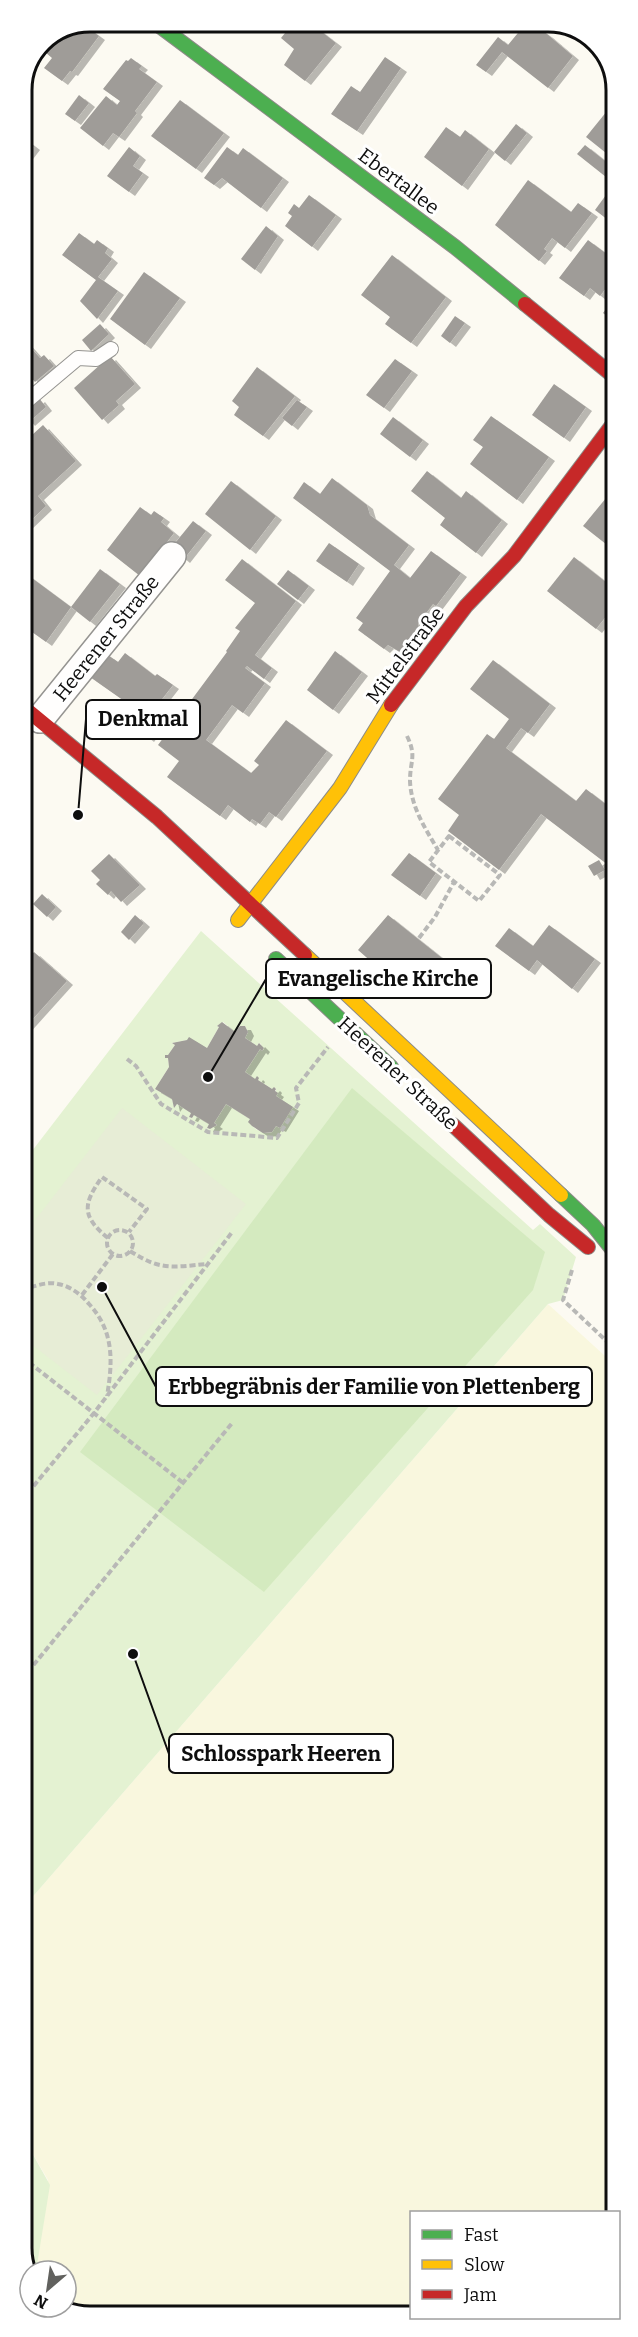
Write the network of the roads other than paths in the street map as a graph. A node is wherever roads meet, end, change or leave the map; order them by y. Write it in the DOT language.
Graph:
graph roads {
  1 [pos="168,32"];
  2 [pos="111,349"];
  3 [pos="606,370"];
  4 [pos="32,397"];
  5 [pos="606,433"];
  6 [pos="172,556"];
  7 [pos="32,711"];
  8 [pos="32,713"];
  9 [pos="251,904"];
  10 [pos="236,921"];
  11 [pos="270,953"];
  12 [pos="406,1080"];
  13 [pos="439,1112"];
  14 [pos="606,1241"];
  15 [pos="606,1260"];
  1 -- 3 [label="street, Ebertallee"];
  2 -- 4 [label="lane"];
  5 -- 9 [label="street, Mittelstraße"];
  6 -- 7 [label="street, Heerener Straße"];
  8 -- 9 [label="street, Heerener Straße"];
  9 -- 10 [label="street, Mittelstraße"];
  9 -- 14 [label="street, Heerener Straße"];
  11 -- 12 [label="street, Heerener Straße"];
  13 -- 15 [label="street, Heerener Straße"];
}
